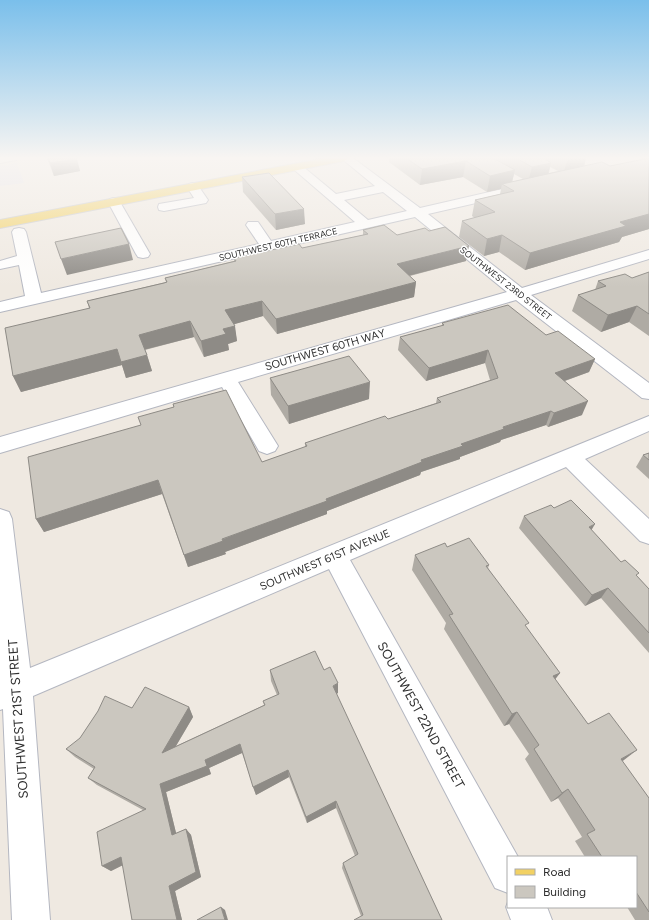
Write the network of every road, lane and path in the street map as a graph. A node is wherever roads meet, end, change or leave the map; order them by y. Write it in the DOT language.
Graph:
graph roads {
  1 [pos="120,201"];
  2 [pos="197,201"];
  3 [pos="337,201"];
  4 [pos="403,201"];
  5 [pos="468,201"];
  6 [pos="114,202"];
  7 [pos="27,206"];
  8 [pos="164,207"];
  9 [pos="418,212"];
  10 [pos="0,218"];
  11 [pos="0,224"];
  12 [pos="365,224"];
  13 [pos="253,225"];
  14 [pos="19,232"];
  15 [pos="267,246"];
  16 [pos="143,254"];
  17 [pos="649,254"];
  18 [pos="25,259"];
  19 [pos="0,264"];
  20 [pos="519,294"];
  21 [pos="34,299"];
  22 [pos="0,307"];
  23 [pos="227,379"];
  24 [pos="649,393"];
  25 [pos="649,423"];
  26 [pos="0,445"];
  27 [pos="267,446"];
  28 [pos="570,457"];
  29 [pos="0,519"];
  30 [pos="649,534"];
  31 [pos="335,556"];
  32 [pos="8,692"];
  33 [pos="507,873"];
  34 [pos="526,908"];
  35 [pos="31,920"];
  36 [pos="532,920"];
  1 -- 6 [label="main road"];
  2 -- 8 [label="street"];
  3 -- 12 [label="street"];
  4 -- 9 [label="street, SOUTHWEST 23RD STREET"];
  5 -- 9 [label="street, SOUTHWEST 60TH TERRACE"];
  6 -- 11 [label="main road"];
  6 -- 16 [label="street"];
  7 -- 10 [label="main road"];
  9 -- 12 [label="street, SOUTHWEST 60TH TERRACE"];
  9 -- 20 [label="street, SOUTHWEST 23RD STREET"];
  12 -- 15 [label="street, SOUTHWEST 60TH TERRACE"];
  13 -- 15 [label="street"];
  14 -- 18 [label="street"];
  15 -- 21 [label="street, SOUTHWEST 60TH TERRACE"];
  17 -- 20 [label="street, SOUTHWEST 60TH WAY"];
  18 -- 19 [label="street"];
  18 -- 21 [label="street"];
  20 -- 23 [label="street, SOUTHWEST 60TH WAY"];
  20 -- 24 [label="street, SOUTHWEST 23RD STREET"];
  21 -- 22 [label="street, SOUTHWEST 60TH TERRACE"];
  23 -- 26 [label="street, SOUTHWEST 60TH WAY"];
  23 -- 27 [label="street"];
  25 -- 28 [label="street, SOUTHWEST 61ST AVENUE"];
  28 -- 30 [label="street"];
  28 -- 31 [label="street, SOUTHWEST 61ST AVENUE"];
  29 -- 32 [label="street, SOUTHWEST 21ST STREET"];
  31 -- 32 [label="street, SOUTHWEST 61ST AVENUE"];
  31 -- 33 [label="street, SOUTHWEST 22ND STREET"];
  32 -- 35 [label="street, SOUTHWEST 21ST STREET"];
  34 -- 36 [label="street"];
}
